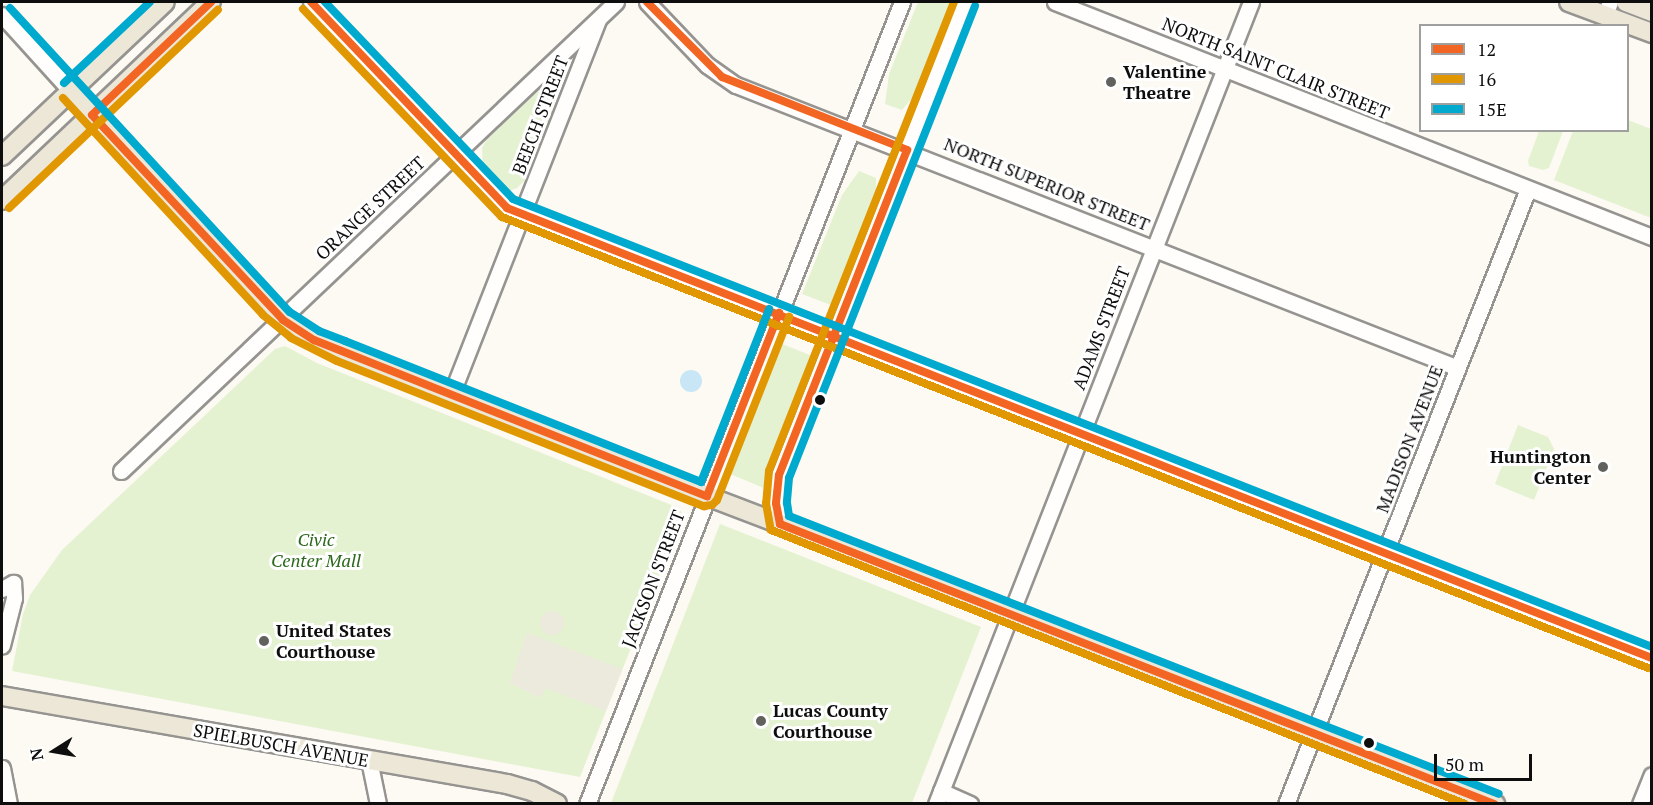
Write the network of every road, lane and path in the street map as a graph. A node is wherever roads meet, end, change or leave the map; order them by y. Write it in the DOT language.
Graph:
graph roads {
  1 [pos="165,2"];
  2 [pos="211,2"];
  3 [pos="311,2"];
  4 [pos="616,2"];
  5 [pos="647,2"];
  6 [pos="902,2"];
  7 [pos="965,2"];
  8 [pos="1054,2"];
  9 [pos="1251,2"];
  10 [pos="1569,2"];
  11 [pos="1626,2"];
  12 [pos="1607,8"];
  13 [pos="1652,12"];
  14 [pos="2,15"];
  15 [pos="599,17"];
  16 [pos="1652,33"];
  17 [pos="1225,69"];
  18 [pos="71,91"];
  19 [pos="92,115"];
  20 [pos="852,128"];
  21 [pos="907,150"];
  22 [pos="455,155"];
  23 [pos="2,156"];
  24 [pos="1528,189"];
  25 [pos="2,200"];
  26 [pos="522,214"];
  27 [pos="1652,237"];
  28 [pos="1153,247"];
  29 [pos="779,313"];
  30 [pos="283,320"];
  31 [pos="834,335"];
  32 [pos="1458,368"];
  33 [pos="451,395"];
  34 [pos="1081,432"];
  35 [pos="121,471"];
  36 [pos="707,496"];
  37 [pos="780,524"];
  38 [pos="1385,553"];
  39 [pos="2,589"];
  40 [pos="1011,612"];
  41 [pos="2,645"];
  42 [pos="1652,658"];
  43 [pos="2,696"];
  44 [pos="1315,733"];
  45 [pos="369,760"];
  46 [pos="2,768"];
  47 [pos="1652,775"];
  48 [pos="938,797"];
  49 [pos="9,804"];
  50 [pos="378,804"];
  51 [pos="557,804"];
  52 [pos="587,804"];
  53 [pos="970,804"];
  54 [pos="1286,804"];
  55 [pos="1495,804"];
  56 [pos="1640,804"];
  1 -- 18 [label="main road"];
  2 -- 19 [label="main road"];
  3 -- 22 [label="street"];
  4 -- 15 [label="street, ORANGE STREET"];
  5 -- 20 [label="street, NORTH SUPERIOR STREET"];
  6 -- 20 [label="street, JACKSON STREET"];
  7 -- 21 [label="street"];
  8 -- 17 [label="street, NORTH SAINT CLAIR STREET"];
  9 -- 17 [label="street, ADAMS STREET"];
  10 -- 12 [label="main road"];
  11 -- 13 [label="main road"];
  12 -- 16 [label="main road"];
  14 -- 18 [label="street"];
  15 -- 22 [label="street, ORANGE STREET"];
  15 -- 26 [label="street, BEECH STREET"];
  17 -- 24 [label="street, NORTH SAINT CLAIR STREET"];
  17 -- 28 [label="street, ADAMS STREET"];
  18 -- 19 [label="main road"];
  18 -- 23 [label="main road"];
  19 -- 25 [label="main road"];
  19 -- 30 [label="main road"];
  20 -- 21 [label="street, NORTH SUPERIOR STREET"];
  20 -- 29 [label="street, JACKSON STREET"];
  21 -- 28 [label="street, NORTH SUPERIOR STREET"];
  21 -- 31 [label="street"];
  22 -- 26 [label="street"];
  22 -- 30 [label="street, ORANGE STREET"];
  24 -- 27 [label="street, NORTH SAINT CLAIR STREET"];
  24 -- 32 [label="street, MADISON AVENUE"];
  26 -- 29 [label="street"];
  26 -- 33 [label="street, BEECH STREET"];
  28 -- 32 [label="street, NORTH SUPERIOR STREET"];
  28 -- 34 [label="street, ADAMS STREET"];
  29 -- 31 [label="street"];
  29 -- 36 [label="street, JACKSON STREET"];
  30 -- 33 [label="main road"];
  30 -- 35 [label="street, ORANGE STREET"];
  31 -- 34 [label="street"];
  31 -- 37 [label="street"];
  32 -- 38 [label="street, MADISON AVENUE"];
  33 -- 36 [label="main road"];
  34 -- 38 [label="street"];
  34 -- 40 [label="street, ADAMS STREET"];
  36 -- 37 [label="main road"];
  36 -- 52 [label="street, JACKSON STREET"];
  37 -- 40 [label="main road"];
  38 -- 42 [label="street"];
  38 -- 44 [label="street, MADISON AVENUE"];
  39 -- 41 [label="street"];
  40 -- 44 [label="main road"];
  40 -- 48 [label="street, ADAMS STREET"];
  43 -- 45 [label="main road, SPIELBUSCH AVENUE"];
  44 -- 54 [label="street, MADISON AVENUE"];
  44 -- 55 [label="main road"];
  45 -- 50 [label="street"];
  45 -- 51 [label="main road, SPIELBUSCH AVENUE"];
  46 -- 49 [label="street"];
  47 -- 56 [label="street"];
  48 -- 53 [label="street"];
}
